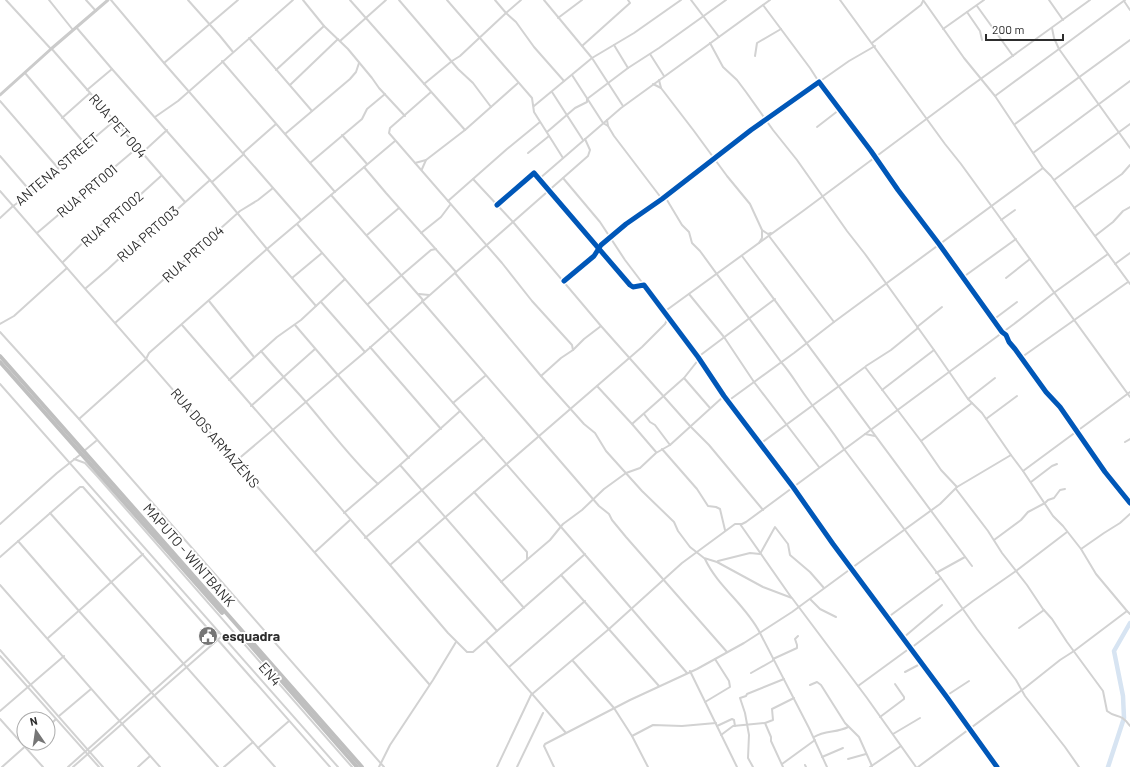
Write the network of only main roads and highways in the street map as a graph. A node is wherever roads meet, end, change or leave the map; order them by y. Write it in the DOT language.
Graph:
graph roads {
  1 [pos="0,356"];
  2 [pos="0,362"];
  3 [pos="82,453"];
  4 [pos="357,767"];
  5 [pos="362,767"];
  1 -- 3 [label="highway, MAPUTO - WINTBANK"];
  2 -- 3 [label="highway, MAPUTO - WINTBANK"];
  3 -- 4 [label="highway, MAPUTO - WINTBANK"];
  3 -- 5 [label="highway, MAPUTO - WINTBANK"];
}
